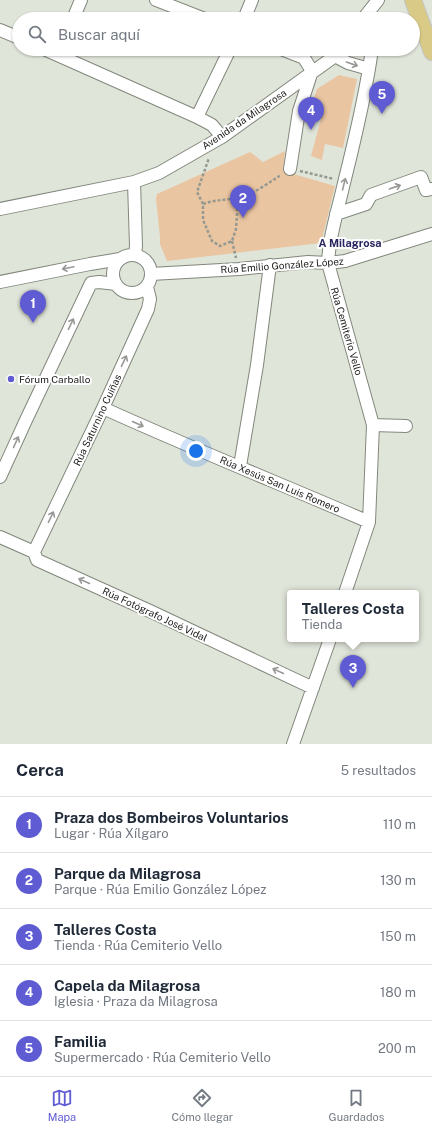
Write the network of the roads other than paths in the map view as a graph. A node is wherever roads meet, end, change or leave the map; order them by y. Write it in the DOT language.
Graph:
graph roads {
  1 [pos="81,0"];
  2 [pos="156,0"];
  3 [pos="252,0"];
  4 [pos="378,0"];
  5 [pos="413,0"];
  6 [pos="76,12"];
  7 [pos="187,12"];
  8 [pos="247,12"];
  9 [pos="369,12"];
  10 [pos="377,12"];
  11 [pos="417,12"];
  12 [pos="420,19"];
  13 [pos="0,30"];
  14 [pos="12,35"];
  15 [pos="432,52"];
  16 [pos="69,56"];
  17 [pos="227,56"];
  18 [pos="299,56"];
  19 [pos="332,56"];
  20 [pos="341,56"];
  21 [pos="371,56"];
  22 [pos="369,69"];
  23 [pos="312,72"];
  24 [pos="197,117"];
  25 [pos="217,140"];
  26 [pos="290,169"];
  27 [pos="134,182"];
  28 [pos="432,189"];
  29 [pos="0,209"];
  30 [pos="336,214"];
  31 [pos="432,234"];
  32 [pos="134,255"];
  33 [pos="120,260"];
  34 [pos="328,263"];
  35 [pos="90,264"];
  36 [pos="270,265"];
  37 [pos="151,274"];
  38 [pos="0,282"];
  39 [pos="91,283"];
  40 [pos="116,284"];
  41 [pos="147,287"];
  42 [pos="103,408"];
  43 [pos="373,426"];
  44 [pos="406,426"];
  45 [pos="240,466"];
  46 [pos="0,477"];
  47 [pos="369,522"];
  48 [pos="0,537"];
  49 [pos="34,552"];
  50 [pos="346,590"];
  51 [pos="329,642"];
  52 [pos="313,688"];
  53 [pos="293,744"];
  1 -- 6 [label="street"];
  2 -- 7 [label="street"];
  3 -- 8 [label="street"];
  4 -- 9 [label="street"];
  4 -- 10 [label="street"];
  5 -- 11 [label="main road"];
  12 -- 15 [label="main road"];
  13 -- 14 [label="street"];
  16 -- 24 [label="street"];
  17 -- 24 [label="street"];
  18 -- 23 [label="street"];
  19 -- 23 [label="street, Avenida da Milagrosa"];
  20 -- 22 [label="street, one-way"];
  21 -- 22 [label="street, Rúa Cemiterio Vello"];
  30 -- 22 [label="street, Rúa Cemiterio Vello, one-way"];
  23 -- 25 [label="street, Avenida da Milagrosa"];
  23 -- 26 [label="street"];
  24 -- 25 [label="street"];
  25 -- 27 [label="street, Avenida da Milagrosa"];
  27 -- 29 [label="street, Avenida da Milagrosa"];
  27 -- 32 [label="street"];
  30 -- 28 [label="street, one-way"];
  30 -- 34 [label="street, Rúa Cemiterio Vello"];
  31 -- 34 [label="street, Rúa Emilio González López"];
  32 -- 33 [label="street"];
  32 -- 37 [label="street"];
  33 -- 35 [label="street"];
  33 -- 40 [label="street"];
  34 -- 36 [label="street, Rúa Emilio González López"];
  34 -- 43 [label="street, Rúa Cemiterio Vello"];
  35 -- 38 [label="street, one-way"];
  35 -- 39 [label="street"];
  36 -- 37 [label="street, Rúa Emilio González López"];
  36 -- 45 [label="street"];
  37 -- 41 [label="street"];
  39 -- 40 [label="street"];
  46 -- 39 [label="street, one-way"];
  40 -- 41 [label="street"];
  42 -- 41 [label="street, Rúa Saturnino Cuíñas, one-way"];
  42 -- 45 [label="street, Rúa Xesús San Luis Romero, one-way"];
  49 -- 42 [label="street, Rúa Saturnino Cuíñas, one-way"];
  43 -- 44 [label="street"];
  43 -- 47 [label="street, Rúa Cemiterio Vello"];
  45 -- 47 [label="street, Rúa Xesús San Luis Romero"];
  47 -- 50 [label="street, Rúa Cemiterio Vello"];
  48 -- 49 [label="street, Rúa Fotógrafo José Vidal"];
  52 -- 49 [label="street, Rúa Fotógrafo José Vidal, one-way"];
  51 -- 52 [label="street"];
  52 -- 53 [label="street"];
}
